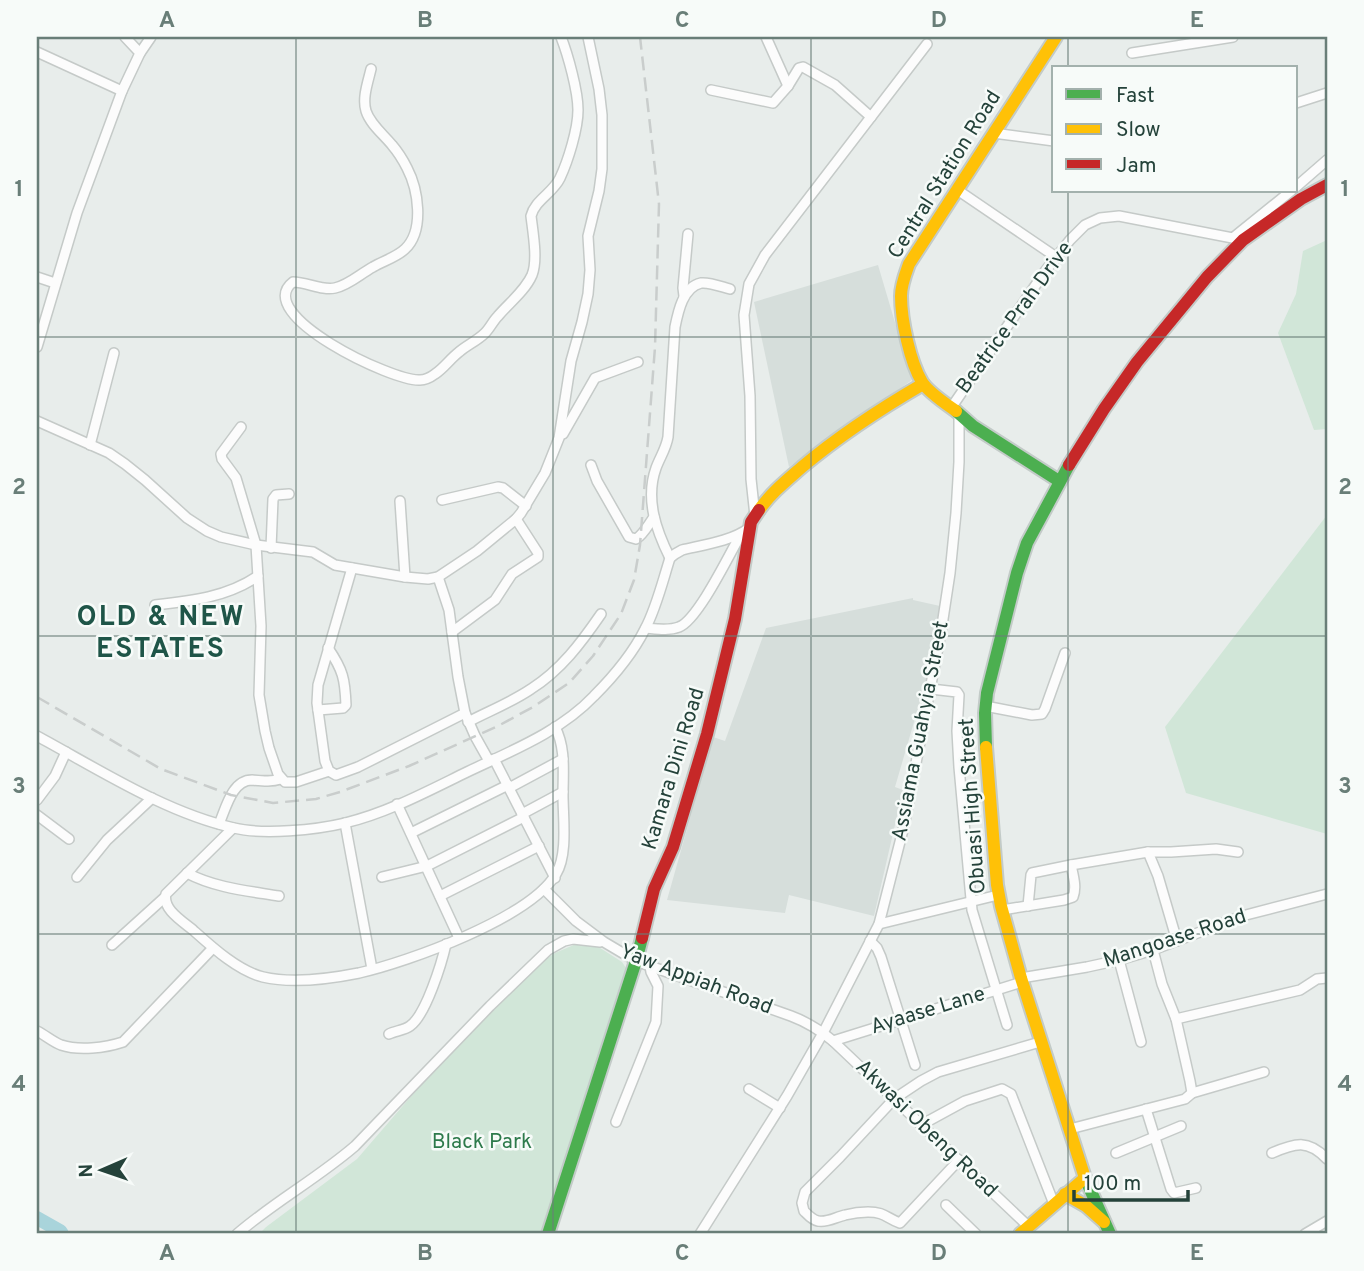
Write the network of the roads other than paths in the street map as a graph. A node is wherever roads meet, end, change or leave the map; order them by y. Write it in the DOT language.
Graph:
graph roads {
  1 [pos="125,37"];
  2 [pos="151,37"];
  3 [pos="561,37"];
  4 [pos="588,37"];
  5 [pos="766,37"];
  6 [pos="1056,37"];
  7 [pos="1233,37"];
  8 [pos="927,44"];
  9 [pos="37,52"];
  10 [pos="140,53"];
  11 [pos="1132,53"];
  12 [pos="371,69"];
  13 [pos="788,86"];
  14 [pos="711,90"];
  15 [pos="122,91"];
  16 [pos="1327,93"];
  17 [pos="1298,102"];
  18 [pos="871,117"];
  19 [pos="993,133"];
  20 [pos="1052,141"];
  21 [pos="1327,160"];
  22 [pos="1298,185"];
  23 [pos="1327,185"];
  24 [pos="956,189"];
  25 [pos="1290,192"];
  26 [pos="688,234"];
  27 [pos="1238,239"];
  28 [pos="1056,257"];
  29 [pos="37,277"];
  30 [pos="55,283"];
  31 [pos="730,289"];
  32 [pos="684,296"];
  33 [pos="37,347"];
  34 [pos="114,353"];
  35 [pos="638,362"];
  36 [pos="923,384"];
  37 [pos="955,412"];
  38 [pos="37,421"];
  39 [pos="241,427"];
  40 [pos="559,438"];
  41 [pos="90,445"];
  42 [pos="591,465"];
  43 [pos="1059,481"];
  44 [pos="289,494"];
  45 [pos="400,500"];
  46 [pos="442,500"];
  47 [pos="526,506"];
  48 [pos="653,517"];
  49 [pos="516,519"];
  50 [pos="748,526"];
  51 [pos="256,545"];
  52 [pos="271,548"];
  53 [pos="670,558"];
  54 [pos="352,568"];
  55 [pos="258,576"];
  56 [pos="405,577"];
  57 [pos="438,577"];
  58 [pos="155,605"];
  59 [pos="601,614"];
  60 [pos="646,628"];
  61 [pos="452,632"];
  62 [pos="328,648"];
  63 [pos="1065,653"];
  64 [pos="930,689"];
  65 [pos="985,706"];
  66 [pos="318,710"];
  67 [pos="467,717"];
  68 [pos="555,727"];
  69 [pos="37,736"];
  70 [pos="66,752"];
  71 [pos="563,759"];
  72 [pos="492,760"];
  73 [pos="329,771"];
  74 [pos="281,779"];
  75 [pos="509,787"];
  76 [pos="563,792"];
  77 [pos="152,798"];
  78 [pos="37,800"];
  79 [pos="397,804"];
  80 [pos="37,815"];
  81 [pos="523,815"];
  82 [pos="345,823"];
  83 [pos="219,824"];
  84 [pos="233,828"];
  85 [pos="411,833"];
  86 [pos="69,839"];
  87 [pos="539,846"];
  88 [pos="1148,852"];
  89 [pos="1238,852"];
  90 [pos="1070,865"];
  91 [pos="427,866"];
  92 [pos="187,873"];
  93 [pos="78,877"];
  94 [pos="382,877"];
  95 [pos="555,878"];
  96 [pos="544,889"];
  97 [pos="1327,894"];
  98 [pos="998,895"];
  99 [pos="279,896"];
  100 [pos="440,896"];
  101 [pos="164,898"];
  102 [pos="971,902"];
  103 [pos="1028,906"];
  104 [pos="1002,910"];
  105 [pos="879,924"];
  106 [pos="459,938"];
  107 [pos="870,941"];
  108 [pos="1177,941"];
  109 [pos="604,942"];
  110 [pos="446,944"];
  111 [pos="112,945"];
  112 [pos="214,948"];
  113 [pos="1153,950"];
  114 [pos="1119,960"];
  115 [pos="636,961"];
  116 [pos="650,966"];
  117 [pos="372,969"];
  118 [pos="1327,978"];
  119 [pos="1021,980"];
  120 [pos="997,990"];
  121 [pos="1176,1018"];
  122 [pos="901,1020"];
  123 [pos="1007,1025"];
  124 [pos="37,1031"];
  125 [pos="823,1032"];
  126 [pos="389,1034"];
  127 [pos="833,1041"];
  128 [pos="1040,1042"];
  129 [pos="1142,1042"];
  130 [pos="915,1065"];
  131 [pos="1264,1072"];
  132 [pos="749,1089"];
  133 [pos="1192,1093"];
  134 [pos="894,1099"];
  135 [pos="780,1108"];
  136 [pos="1146,1109"];
  137 [pos="616,1122"];
  138 [pos="921,1125"];
  139 [pos="1181,1126"];
  140 [pos="1070,1129"];
  141 [pos="1155,1138"];
  142 [pos="1116,1153"];
  143 [pos="1272,1153"];
  144 [pos="1327,1159"];
  145 [pos="959,1160"];
  146 [pos="1085,1178"];
  147 [pos="1196,1188"];
  148 [pos="1065,1194"];
  149 [pos="1054,1204"];
  150 [pos="946,1205"];
  151 [pos="1327,1221"];
  152 [pos="1104,1222"];
  153 [pos="900,1223"];
  154 [pos="1024,1230"];
  155 [pos="237,1234"];
  156 [pos="548,1234"];
  157 [pos="700,1234"];
  158 [pos="891,1234"];
  159 [pos="976,1234"];
  160 [pos="1110,1234"];
  161 [pos="1305,1234"];
  1 -- 10 [label="street"];
  2 -- 10 [label="street"];
  3 -- 12 [label="street"];
  4 -- 40 [label="street"];
  5 -- 13 [label="street"];
  6 -- 19 [label="street, Central Station Road"];
  7 -- 11 [label="street"];
  8 -- 18 [label="street"];
  9 -- 15 [label="street"];
  10 -- 15 [label="street"];
  13 -- 14 [label="street"];
  13 -- 18 [label="street"];
  15 -- 30 [label="street"];
  16 -- 17 [label="street"];
  18 -- 50 [label="street"];
  19 -- 20 [label="street"];
  19 -- 24 [label="street, Central Station Road"];
  21 -- 22 [label="street"];
  23 -- 27 [label="street, Obuasi High Street"];
  24 -- 28 [label="street"];
  24 -- 36 [label="street, Central Station Road"];
  25 -- 27 [label="street"];
  26 -- 32 [label="street"];
  27 -- 28 [label="street, Beatrice Prah Drive"];
  27 -- 43 [label="street, Obuasi High Street"];
  28 -- 37 [label="street, Beatrice Prah Drive"];
  29 -- 30 [label="street"];
  30 -- 33 [label="street"];
  31 -- 32 [label="street"];
  32 -- 48 [label="street"];
  34 -- 41 [label="street"];
  35 -- 40 [label="street"];
  36 -- 37 [label="street"];
  36 -- 50 [label="street"];
  37 -- 43 [label="street"];
  37 -- 64 [label="street, Assiama Guahyia Street"];
  38 -- 41 [label="street"];
  39 -- 51 [label="street"];
  40 -- 47 [label="street"];
  41 -- 51 [label="street"];
  42 -- 48 [label="street"];
  43 -- 65 [label="street, Obuasi High Street"];
  44 -- 52 [label="street"];
  45 -- 56 [label="street"];
  46 -- 47 [label="street"];
  47 -- 49 [label="street"];
  48 -- 53 [label="street"];
  49 -- 57 [label="street"];
  49 -- 61 [label="street"];
  50 -- 53 [label="street"];
  50 -- 60 [label="street"];
  50 -- 115 [label="street, Kamara Dini Road"];
  51 -- 52 [label="street"];
  51 -- 55 [label="street"];
  52 -- 54 [label="street"];
  53 -- 60 [label="street"];
  54 -- 56 [label="street"];
  54 -- 62 [label="street"];
  55 -- 58 [label="street"];
  55 -- 74 [label="street"];
  56 -- 57 [label="street"];
  57 -- 61 [label="street"];
  59 -- 67 [label="street"];
  60 -- 68 [label="street"];
  61 -- 67 [label="street"];
  62 -- 66 [label="street"];
  62 -- 66 [label="street"];
  63 -- 65 [label="street"];
  64 -- 102 [label="street"];
  64 -- 105 [label="street, Assiama Guahyia Street"];
  65 -- 98 [label="street, Obuasi High Street"];
  66 -- 73 [label="street"];
  67 -- 72 [label="street"];
  67 -- 73 [label="street"];
  68 -- 71 [label="street"];
  68 -- 72 [label="street"];
  69 -- 70 [label="street"];
  70 -- 77 [label="street"];
  70 -- 78 [label="street"];
  71 -- 75 [label="street"];
  71 -- 76 [label="street"];
  72 -- 75 [label="street"];
  72 -- 79 [label="street"];
  73 -- 74 [label="street"];
  74 -- 83 [label="street"];
  75 -- 81 [label="street"];
  75 -- 85 [label="street"];
  76 -- 81 [label="street"];
  76 -- 95 [label="street"];
  77 -- 83 [label="street"];
  77 -- 93 [label="street"];
  79 -- 82 [label="street"];
  79 -- 85 [label="street"];
  80 -- 86 [label="street"];
  81 -- 87 [label="street"];
  81 -- 91 [label="street"];
  82 -- 84 [label="street"];
  82 -- 117 [label="street"];
  83 -- 84 [label="street"];
  84 -- 92 [label="street"];
  85 -- 91 [label="street"];
  87 -- 95 [label="street"];
  87 -- 100 [label="street"];
  88 -- 89 [label="street"];
  88 -- 90 [label="street"];
  88 -- 108 [label="street"];
  90 -- 103 [label="street"];
  90 -- 103 [label="street"];
  91 -- 94 [label="street"];
  91 -- 100 [label="street"];
  92 -- 99 [label="street"];
  92 -- 101 [label="street"];
  95 -- 96 [label="street"];
  96 -- 106 [label="street"];
  96 -- 109 [label="street, Yaw Appiah Road"];
  97 -- 108 [label="street, Mangoase Road"];
  98 -- 102 [label="street"];
  98 -- 104 [label="street, Obuasi High Street"];
  100 -- 106 [label="street"];
  101 -- 111 [label="street"];
  101 -- 112 [label="street"];
  102 -- 105 [label="street"];
  102 -- 120 [label="street"];
  103 -- 104 [label="street"];
  104 -- 119 [label="street, Obuasi High Street"];
  105 -- 107 [label="street, Assiama Guahyia Street"];
  106 -- 110 [label="street"];
  107 -- 122 [label="street"];
  107 -- 125 [label="street, Assiama Guahyia Street"];
  108 -- 113 [label="street, Mangoase Road"];
  109 -- 115 [label="street, Yaw Appiah Road"];
  109 -- 155 [label="street"];
  110 -- 117 [label="street"];
  110 -- 126 [label="street"];
  112 -- 117 [label="street"];
  112 -- 124 [label="street"];
  113 -- 114 [label="street, Mangoase Road"];
  113 -- 121 [label="street"];
  114 -- 119 [label="street, Mangoase Road"];
  114 -- 129 [label="street"];
  115 -- 116 [label="street, Yaw Appiah Road"];
  115 -- 156 [label="street, Kamara Dini Road"];
  116 -- 125 [label="street, Yaw Appiah Road"];
  116 -- 137 [label="street"];
  118 -- 121 [label="street"];
  119 -- 120 [label="street, Ayaase Lane"];
  119 -- 128 [label="street, Obuasi High Street"];
  120 -- 122 [label="street, Ayaase Lane"];
  120 -- 123 [label="street"];
  121 -- 133 [label="street"];
  122 -- 127 [label="street, Ayaase Lane"];
  122 -- 130 [label="street"];
  125 -- 127 [label="street, Akwasi Obeng Road"];
  125 -- 135 [label="street, Assiama Guahyia Street"];
  127 -- 134 [label="street, Akwasi Obeng Road"];
  128 -- 134 [label="street"];
  128 -- 140 [label="street, Obuasi High Street"];
  131 -- 133 [label="street"];
  132 -- 135 [label="street"];
  133 -- 136 [label="street"];
  134 -- 138 [label="street, Akwasi Obeng Road"];
  134 -- 153 [label="street"];
  135 -- 157 [label="street, Assiama Guahyia Street"];
  136 -- 140 [label="street"];
  136 -- 141 [label="street"];
  138 -- 145 [label="street, Akwasi Obeng Road"];
  138 -- 149 [label="street"];
  139 -- 141 [label="street"];
  140 -- 146 [label="street, Obuasi High Street"];
  141 -- 142 [label="street"];
  141 -- 147 [label="street"];
  143 -- 144 [label="street"];
  145 -- 153 [label="street"];
  145 -- 154 [label="street, Akwasi Obeng Road"];
  146 -- 148 [label="street"];
  146 -- 152 [label="street, Obuasi High Street"];
  148 -- 149 [label="street"];
  148 -- 152 [label="street"];
  149 -- 154 [label="street"];
  150 -- 159 [label="street"];
  151 -- 161 [label="street"];
  152 -- 160 [label="street, Obuasi High Street"];
  153 -- 158 [label="street"];
}
